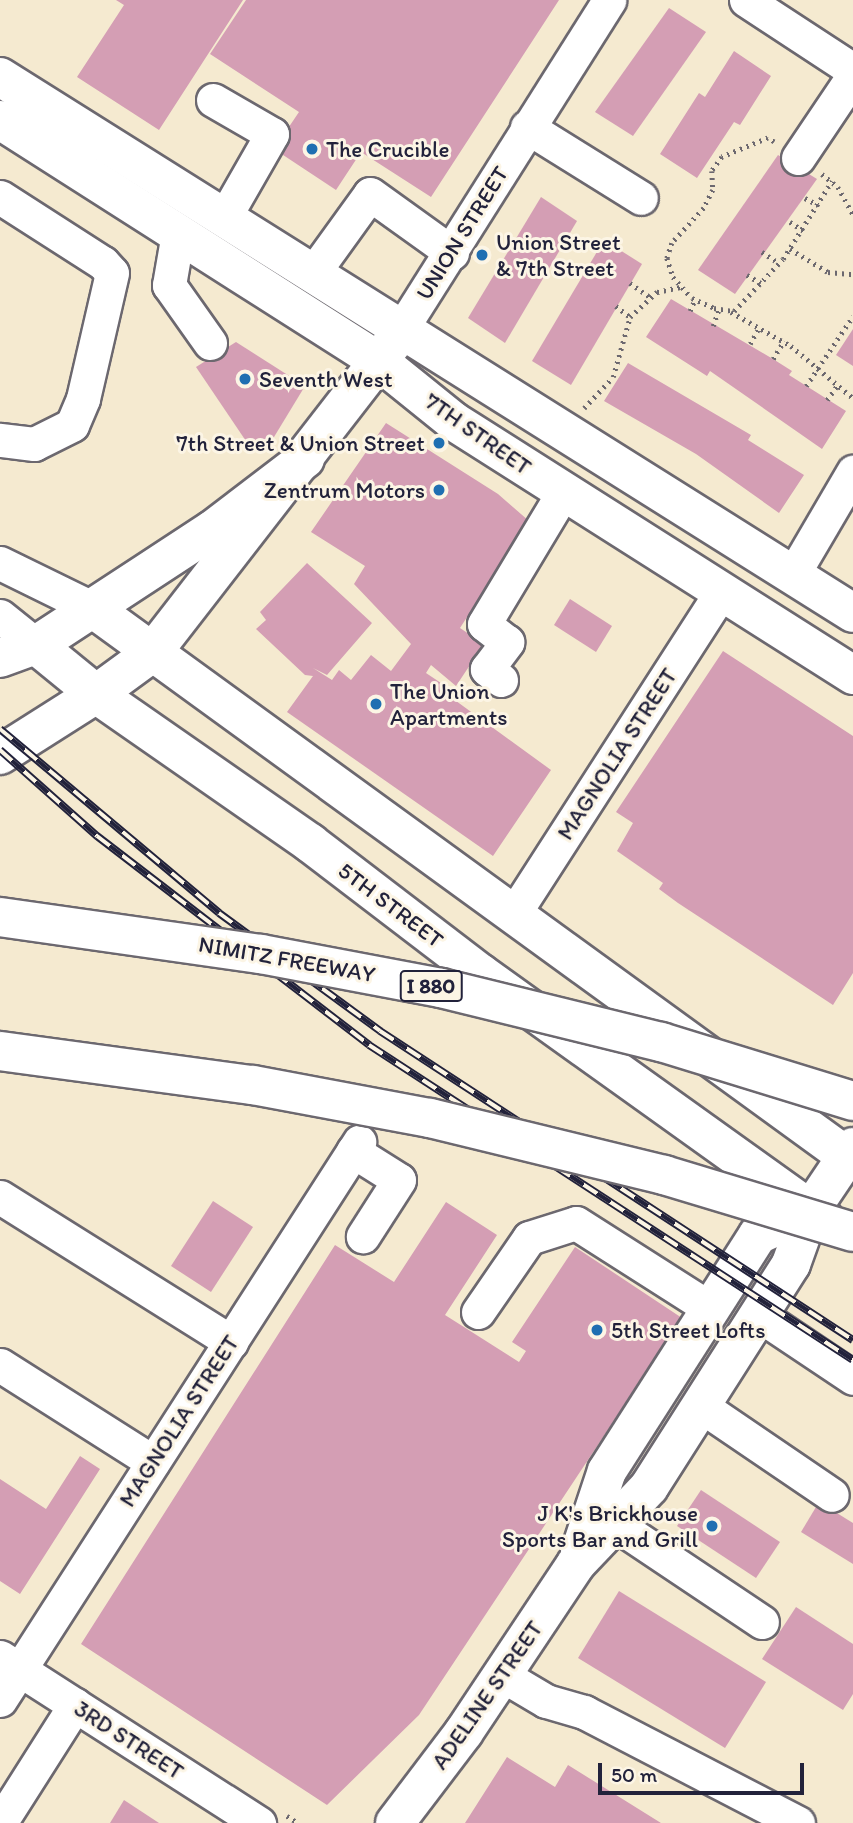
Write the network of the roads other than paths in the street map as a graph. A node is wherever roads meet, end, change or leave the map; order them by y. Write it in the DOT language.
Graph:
graph roads {
  1 [pos="609,0"];
  2 [pos="746,0"];
  3 [pos="853,70"];
  4 [pos="0,76"];
  5 [pos="853,76"];
  6 [pos="213,100"];
  7 [pos="0,120"];
  8 [pos="527,127"];
  9 [pos="798,158"];
  10 [pos="0,197"];
  11 [pos="641,198"];
  12 [pos="225,216"];
  13 [pos="178,233"];
  14 [pos="452,253"];
  15 [pos="313,273"];
  16 [pos="402,328"];
  17 [pos="210,343"];
  18 [pos="380,362"];
  19 [pos="0,440"];
  20 [pos="305,459"];
  21 [pos="853,472"];
  22 [pos="564,491"];
  23 [pos="0,563"];
  24 [pos="792,576"];
  25 [pos="721,592"];
  26 [pos="92,608"];
  27 [pos="853,613"];
  28 [pos="0,616"];
  29 [pos="36,645"];
  30 [pos="152,653"];
  31 [pos="0,658"];
  32 [pos="853,675"];
  33 [pos="501,680"];
  34 [pos="96,694"];
  35 [pos="0,755"];
  36 [pos="513,915"];
  37 [pos="0,917"];
  38 [pos="0,1051"];
  39 [pos="853,1101"];
  40 [pos="851,1155"];
  41 [pos="0,1197"];
  42 [pos="810,1211"];
  43 [pos="853,1232"];
  44 [pos="363,1236"];
  45 [pos="853,1239"];
  46 [pos="711,1309"];
  47 [pos="478,1312"];
  48 [pos="759,1315"];
  49 [pos="230,1342"];
  50 [pos="0,1365"];
  51 [pos="853,1378"];
  52 [pos="701,1406"];
  53 [pos="153,1462"];
  54 [pos="832,1495"];
  55 [pos="614,1523"];
  56 [pos="576,1564"];
  57 [pos="762,1622"];
  58 [pos="10,1663"];
  59 [pos="502,1675"];
  60 [pos="0,1700"];
  61 [pos="75,1705"];
  62 [pos="0,1823"];
  63 [pos="259,1823"];
  64 [pos="395,1823"];
  65 [pos="798,1823"];
  1 -- 8 [label="street, UNION STREET"];
  2 -- 3 [label="street"];
  4 -- 12 [label="main road, 7TH STREET"];
  5 -- 9 [label="street"];
  6 -- 12 [label="street"];
  7 -- 13 [label="main road, 7TH STREET"];
  8 -- 11 [label="street"];
  8 -- 14 [label="street, UNION STREET"];
  10 -- 19 [label="street"];
  12 -- 15 [label="main road, 7TH STREET"];
  13 -- 17 [label="street"];
  13 -- 18 [label="main road, 7TH STREET"];
  14 -- 15 [label="street"];
  14 -- 16 [label="street, UNION STREET"];
  15 -- 16 [label="main road, 7TH STREET"];
  16 -- 18 [label="main road, UNION STREET"];
  16 -- 24 [label="main road, 7TH STREET"];
  18 -- 20 [label="main road, UNION STREET"];
  18 -- 22 [label="main road, 7TH STREET"];
  20 -- 26 [label="main road, UNION STREET"];
  20 -- 30 [label="main road, UNION STREET"];
  21 -- 24 [label="street"];
  22 -- 25 [label="main road, 7TH STREET"];
  22 -- 33 [label="street"];
  23 -- 26 [label="street"];
  24 -- 27 [label="main road, 7TH STREET"];
  25 -- 32 [label="main road, 7TH STREET"];
  25 -- 36 [label="street, MAGNOLIA STREET"];
  26 -- 29 [label="main road, UNION STREET"];
  26 -- 30 [label="main road"];
  28 -- 29 [label="street, 5TH STREET"];
  29 -- 31 [label="main road, UNION STREET"];
  29 -- 34 [label="main road, 5TH STREET"];
  30 -- 34 [label="main road, UNION STREET"];
  30 -- 36 [label="main road"];
  34 -- 35 [label="main road, UNION STREET"];
  34 -- 42 [label="main road, 5TH STREET"];
  36 -- 40 [label="main road"];
  37 -- 39 [label="main road, NIMITZ FREEWAY / I 880, bridge"];
  38 -- 43 [label="main road, bridge"];
  40 -- 42 [label="main road, ADELINE STREET"];
  41 -- 49 [label="street"];
  42 -- 45 [label="main road, 5TH STREET"];
  42 -- 46 [label="main road, ADELINE STREET"];
  42 -- 48 [label="main road, ADELINE STREET"];
  44 -- 49 [label="street, MAGNOLIA STREET"];
  46 -- 47 [label="street"];
  46 -- 56 [label="main road, ADELINE STREET"];
  48 -- 51 [label="street"];
  48 -- 52 [label="main road, ADELINE STREET"];
  49 -- 53 [label="street, MAGNOLIA STREET"];
  50 -- 53 [label="street"];
  52 -- 54 [label="street"];
  52 -- 55 [label="main road, ADELINE STREET"];
  53 -- 58 [label="street, MAGNOLIA STREET"];
  55 -- 56 [label="main road, ADELINE STREET"];
  55 -- 57 [label="street"];
  56 -- 59 [label="main road, ADELINE STREET"];
  58 -- 60 [label="street, MAGNOLIA STREET"];
  58 -- 61 [label="street, 3RD STREET"];
  59 -- 64 [label="main road, ADELINE STREET"];
  59 -- 65 [label="street"];
  61 -- 62 [label="street"];
  61 -- 63 [label="street, 3RD STREET"];
}
